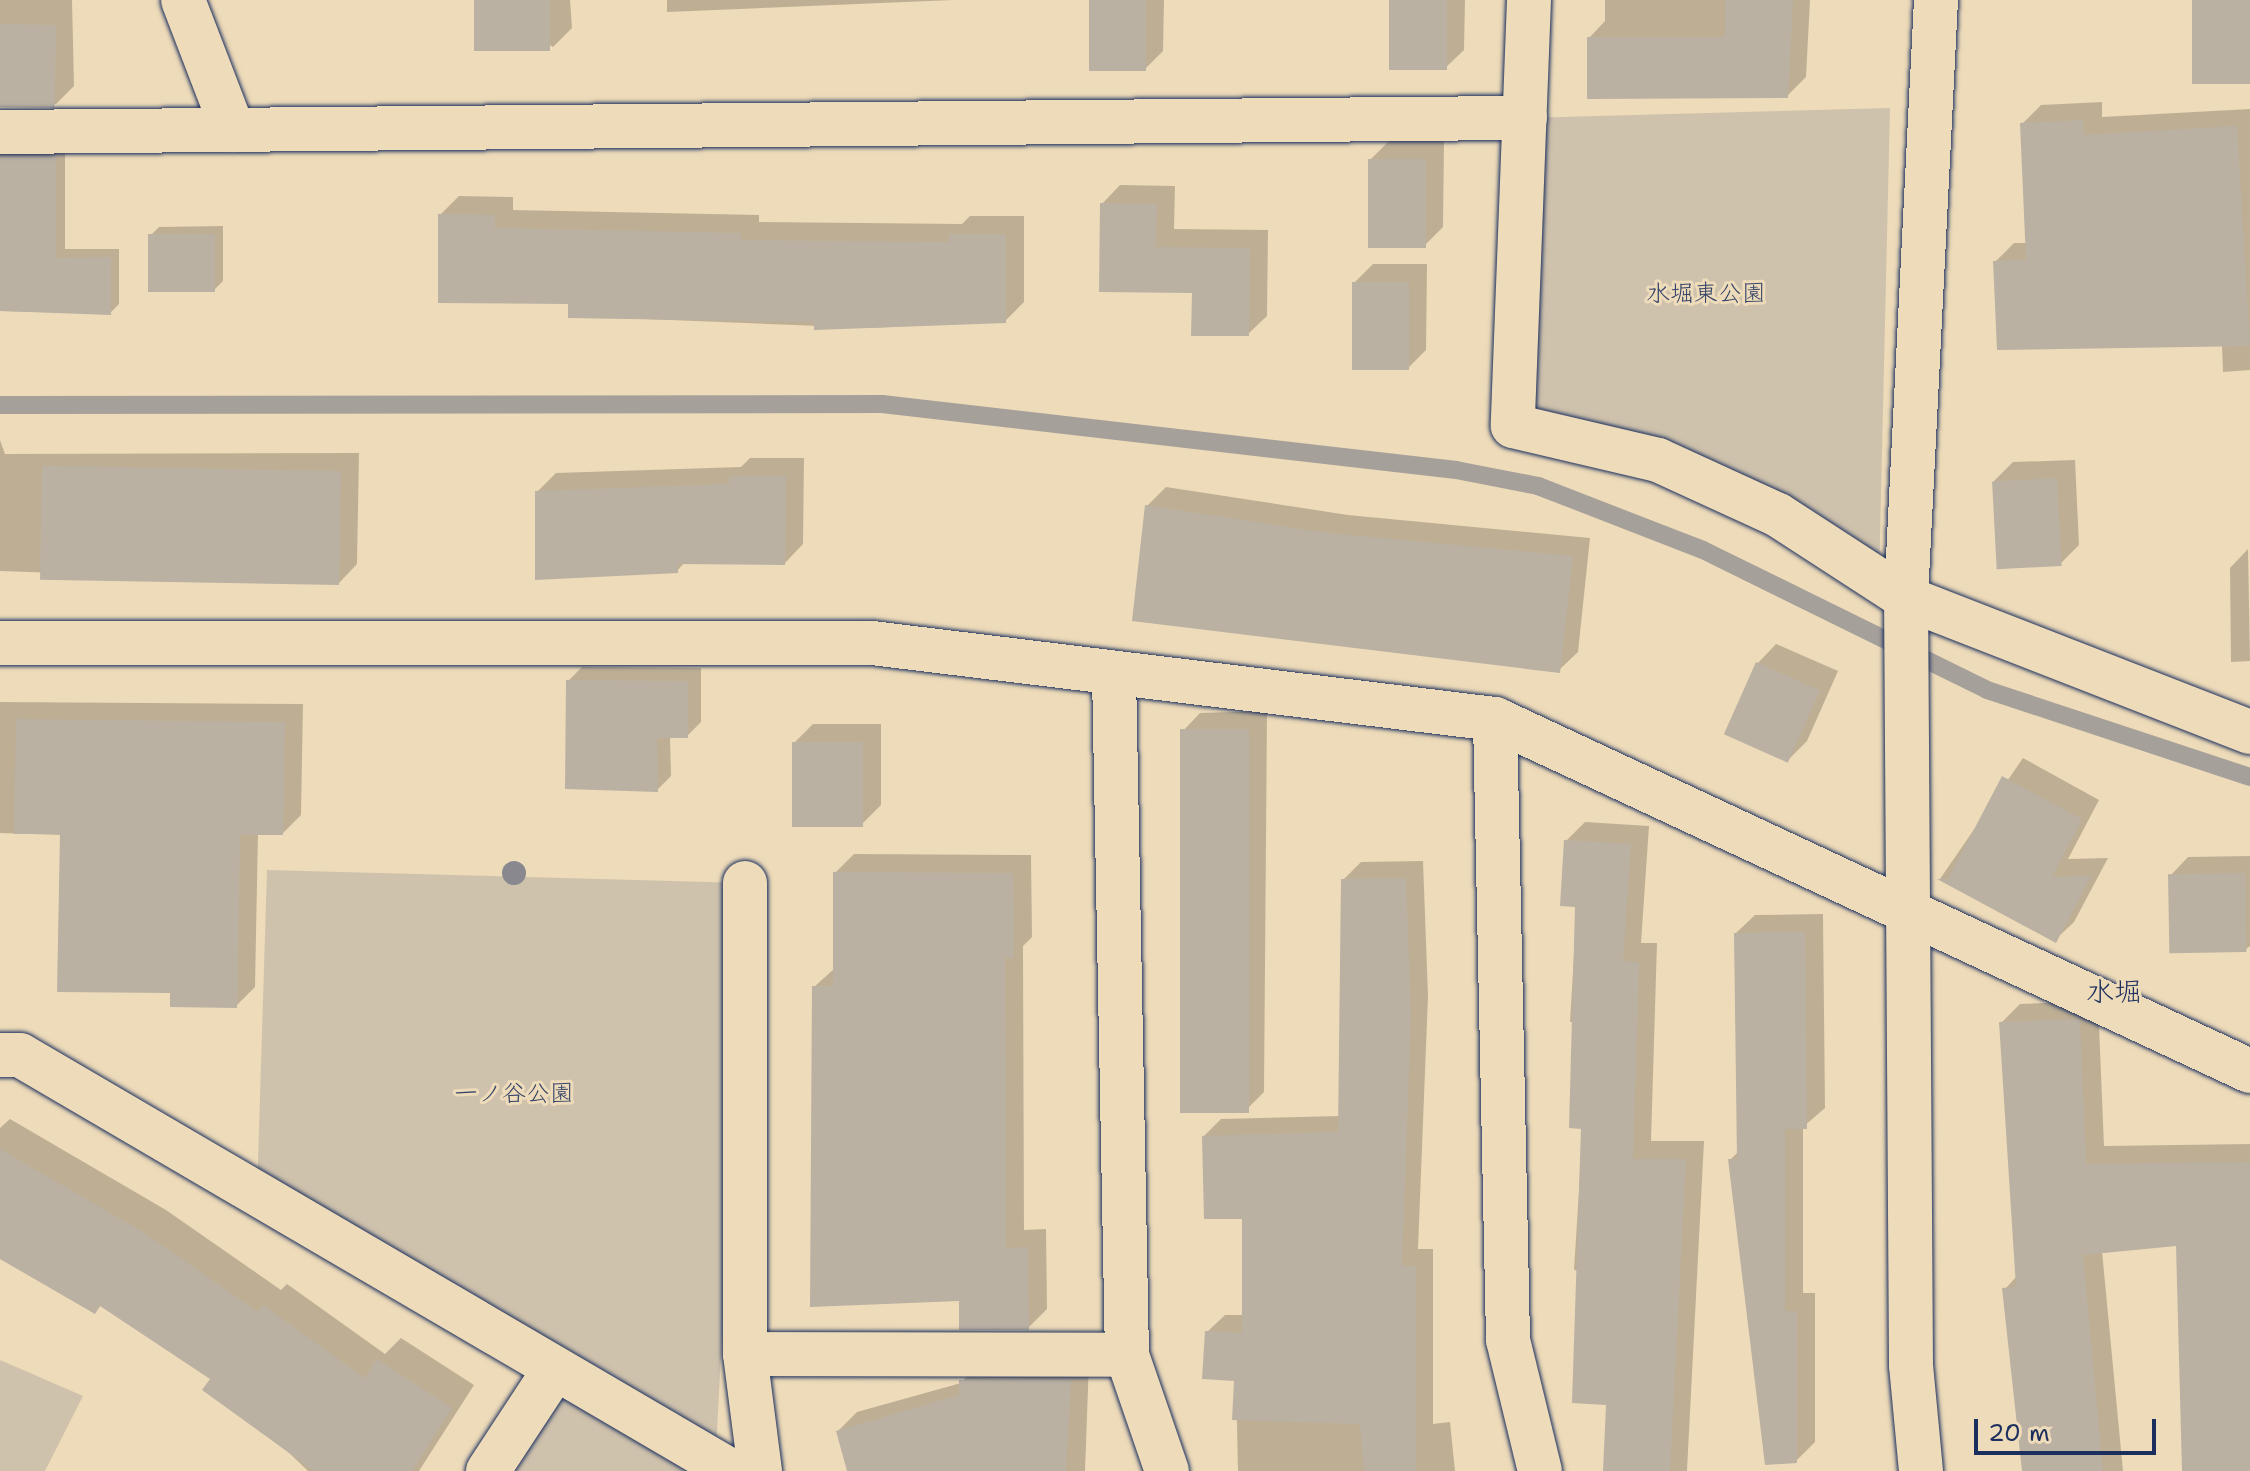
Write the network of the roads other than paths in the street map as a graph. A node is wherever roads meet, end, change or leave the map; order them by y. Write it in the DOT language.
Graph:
graph roads {
  1 [pos="183,0"];
  2 [pos="1529,0"];
  3 [pos="1936,0"];
  4 [pos="1525,118"];
  5 [pos="233,130"];
  6 [pos="0,132"];
  7 [pos="1906,610"];
  8 [pos="0,643"];
  9 [pos="1114,673"];
  10 [pos="1495,719"];
  11 [pos="2250,732"];
  12 [pos="745,883"];
  13 [pos="1908,910"];
  14 [pos="0,1055"];
  15 [pos="2250,1071"];
  16 [pos="745,1354"];
  17 [pos="1127,1355"];
  18 [pos="553,1372"];
  19 [pos="488,1471"];
  20 [pos="731,1471"];
  21 [pos="760,1471"];
  22 [pos="1167,1471"];
  23 [pos="1540,1471"];
  24 [pos="1921,1471"];
  1 -- 5 [label="street"];
  2 -- 4 [label="street"];
  3 -- 7 [label="street"];
  4 -- 5 [label="street"];
  4 -- 7 [label="street"];
  5 -- 6 [label="street"];
  7 -- 11 [label="street"];
  7 -- 13 [label="street"];
  8 -- 9 [label="street"];
  9 -- 10 [label="street"];
  9 -- 17 [label="street"];
  10 -- 13 [label="street"];
  10 -- 23 [label="street"];
  12 -- 16 [label="street"];
  13 -- 15 [label="street"];
  13 -- 24 [label="street"];
  14 -- 18 [label="street"];
  16 -- 17 [label="street"];
  16 -- 21 [label="street"];
  17 -- 22 [label="street"];
  18 -- 19 [label="street"];
  18 -- 20 [label="street"];
}
